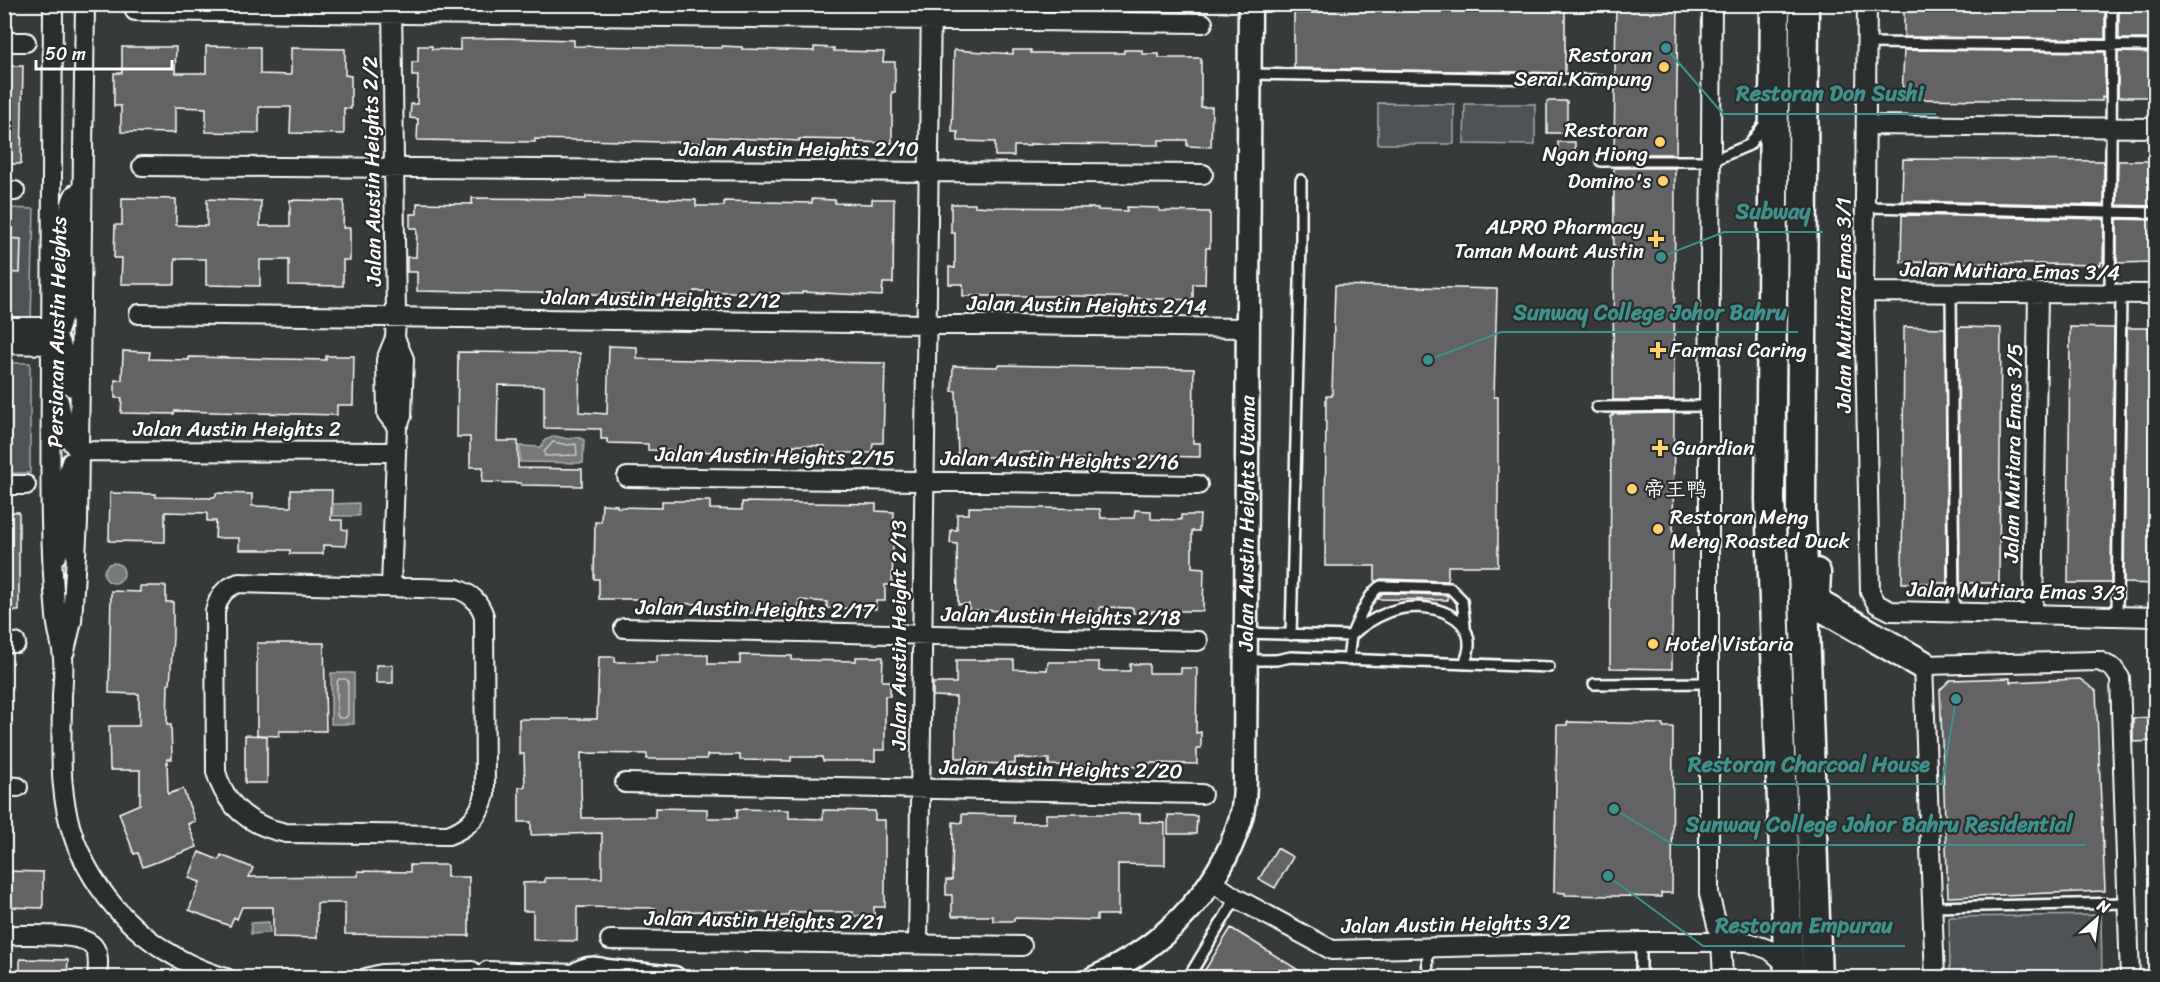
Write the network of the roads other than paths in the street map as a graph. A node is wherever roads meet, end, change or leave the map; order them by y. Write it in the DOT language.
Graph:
graph roads {
  1 [pos="54,4"];
  2 [pos="85,4"];
  3 [pos="1250,4"];
  4 [pos="1712,4"];
  5 [pos="1775,4"];
  6 [pos="1804,4"];
  7 [pos="1867,4"];
  8 [pos="2112,4"];
  9 [pos="393,9"];
  10 [pos="135,11"];
  11 [pos="930,12"];
  12 [pos="1203,23"];
  13 [pos="4,42"];
  14 [pos="26,42"];
  15 [pos="1867,43"];
  16 [pos="2112,46"];
  17 [pos="2156,46"];
  18 [pos="1249,74"];
  19 [pos="1602,80"];
  20 [pos="1774,110"];
  21 [pos="1867,125"];
  22 [pos="2112,127"];
  23 [pos="2156,128"];
  24 [pos="1711,160"];
  25 [pos="1601,161"];
  26 [pos="142,166"];
  27 [pos="394,168"];
  28 [pos="928,172"];
  29 [pos="1203,174"];
  30 [pos="1301,180"];
  31 [pos="82,182"];
  32 [pos="1865,207"];
  33 [pos="2109,212"];
  34 [pos="2156,213"];
  35 [pos="1864,292"];
  36 [pos="1952,293"];
  37 [pos="2038,293"];
  38 [pos="2115,294"];
  39 [pos="2156,294"];
  40 [pos="139,314"];
  41 [pos="396,318"];
  42 [pos="925,325"];
  43 [pos="4,327"];
  44 [pos="1248,328"];
  45 [pos="53,335"];
  46 [pos="4,344"];
  47 [pos="51,373"];
  48 [pos="1709,406"];
  49 [pos="1597,407"];
  50 [pos="79,414"];
  51 [pos="79,451"];
  52 [pos="396,452"];
  53 [pos="627,477"];
  54 [pos="923,481"];
  55 [pos="4,485"];
  56 [pos="26,485"];
  57 [pos="1198,485"];
  58 [pos="1801,510"];
  59 [pos="53,565"];
  60 [pos="391,586"];
  61 [pos="1877,604"];
  62 [pos="1954,612"];
  63 [pos="2032,614"];
  64 [pos="2117,616"];
  65 [pos="2156,617"];
  66 [pos="1465,626"];
  67 [pos="624,628"];
  68 [pos="1246,633"];
  69 [pos="922,635"];
  70 [pos="1291,635"];
  71 [pos="1350,636"];
  72 [pos="1198,641"];
  73 [pos="63,658"];
  74 [pos="1246,660"];
  75 [pos="1348,660"];
  76 [pos="1464,664"];
  77 [pos="1923,665"];
  78 [pos="1549,667"];
  79 [pos="1710,683"];
  80 [pos="1594,684"];
  81 [pos="625,783"];
  82 [pos="920,789"];
  83 [pos="1202,794"];
  84 [pos="1211,881"];
  85 [pos="1236,898"];
  86 [pos="2126,903"];
  87 [pos="1932,908"];
  88 [pos="4,935"];
  89 [pos="610,940"];
  90 [pos="1721,941"];
  91 [pos="1641,942"];
  92 [pos="918,944"];
  93 [pos="1022,946"];
  94 [pos="1427,947"];
  95 [pos="1788,971"];
  96 [pos="612,974"];
  97 [pos="574,976"];
  98 [pos="97,978"];
  99 [pos="226,978"];
  100 [pos="366,978"];
  101 [pos="674,978"];
  102 [pos="1094,978"];
  103 [pos="1188,978"];
  104 [pos="1428,978"];
  105 [pos="1641,978"];
  106 [pos="1723,978"];
  107 [pos="1817,978"];
  108 [pos="1935,978"];
  109 [pos="2130,978"];
  1 -- 45 [label="street, Persiaran Austin Heights"];
  2 -- 31 [label="street, Persiaran Austin Heights"];
  3 -- 18 [label="street, Jalan Austin Heights Utama"];
  4 -- 24 [label="street"];
  5 -- 20 [label="main road"];
  6 -- 58 [label="main road"];
  7 -- 15 [label="street, Jalan Mutiara Emas 3/1"];
  8 -- 16 [label="lane"];
  9 -- 10 [label="street"];
  9 -- 11 [label="street"];
  9 -- 27 [label="street, Jalan Austin Heights 2/2"];
  11 -- 12 [label="street"];
  11 -- 28 [label="street, Jalan Austin Height 2/13"];
  13 -- 14 [label="street"];
  15 -- 16 [label="lane"];
  15 -- 21 [label="street, Jalan Mutiara Emas 3/1"];
  16 -- 17 [label="lane"];
  16 -- 22 [label="lane"];
  18 -- 19 [label="lane"];
  18 -- 44 [label="street, Jalan Austin Heights Utama"];
  20 -- 24 [label="lane"];
  20 -- 95 [label="main road"];
  21 -- 22 [label="street"];
  21 -- 32 [label="street, Jalan Mutiara Emas 3/1"];
  22 -- 23 [label="street"];
  22 -- 33 [label="lane"];
  24 -- 25 [label="lane"];
  24 -- 48 [label="street"];
  26 -- 27 [label="street, Jalan Austin Heights 2/10"];
  27 -- 28 [label="street, Jalan Austin Heights 2/10"];
  27 -- 41 [label="street, Jalan Austin Heights 2/2"];
  28 -- 29 [label="street, Jalan Austin Heights 2/10"];
  28 -- 42 [label="street, Jalan Austin Height 2/13"];
  30 -- 70 [label="lane"];
  31 -- 45 [label="street"];
  31 -- 50 [label="street, Persiaran Austin Heights"];
  32 -- 33 [label="lane"];
  32 -- 35 [label="street, Jalan Mutiara Emas 3/1"];
  33 -- 34 [label="lane"];
  33 -- 38 [label="lane"];
  35 -- 36 [label="street, Jalan Mutiara Emas 3/4"];
  35 -- 61 [label="street, Jalan Mutiara Emas 3/1"];
  36 -- 37 [label="street, Jalan Mutiara Emas 3/4"];
  36 -- 62 [label="lane"];
  37 -- 38 [label="street, Jalan Mutiara Emas 3/4"];
  37 -- 63 [label="street, Jalan Mutiara Emas 3/5"];
  38 -- 39 [label="street, Jalan Mutiara Emas 3/4"];
  38 -- 64 [label="lane"];
  40 -- 41 [label="street, Jalan Austin Heights 2/12"];
  41 -- 42 [label="street, Jalan Austin Heights 2/12"];
  41 -- 52 [label="street, Jalan Austin Heights 2/2"];
  42 -- 44 [label="street, Jalan Austin Heights 2/14"];
  42 -- 54 [label="street, Jalan Austin Height 2/13"];
  43 -- 45 [label="street"];
  44 -- 68 [label="street, Jalan Austin Heights Utama"];
  45 -- 46 [label="street"];
  45 -- 47 [label="street, Persiaran Austin Heights"];
  45 -- 50 [label="street"];
  47 -- 51 [label="street"];
  47 -- 59 [label="street, Persiaran Austin Heights"];
  48 -- 49 [label="lane"];
  48 -- 79 [label="street"];
  50 -- 51 [label="street, Persiaran Austin Heights"];
  51 -- 52 [label="street, Jalan Austin Heights 2"];
  51 -- 59 [label="street"];
  51 -- 73 [label="street, Persiaran Austin Heights"];
  52 -- 60 [label="street, Jalan Austin Heights 2/2"];
  53 -- 54 [label="street, Jalan Austin Heights 2/15"];
  54 -- 57 [label="street, Jalan Austin Heights 2/16"];
  54 -- 69 [label="street, Jalan Austin Height 2/13"];
  55 -- 56 [label="street"];
  58 -- 77 [label="main road"];
  58 -- 107 [label="main road"];
  59 -- 73 [label="street, Persiaran Austin Heights"];
  60 -- 60 [label="street"];
  61 -- 62 [label="street, Jalan Mutiara Emas 3/3"];
  62 -- 63 [label="street, Jalan Mutiara Emas 3/3"];
  63 -- 64 [label="street, Jalan Mutiara Emas 3/3"];
  64 -- 65 [label="street, Jalan Mutiara Emas 3/3"];
  66 -- 71 [label="lane"];
  66 -- 71 [label="lane"];
  66 -- 76 [label="lane"];
  67 -- 69 [label="street, Jalan Austin Heights 2/17"];
  68 -- 70 [label="lane"];
  68 -- 74 [label="street, Jalan Austin Heights Utama"];
  69 -- 72 [label="street, Jalan Austin Heights 2/18"];
  69 -- 82 [label="street, Jalan Austin Height 2/13"];
  70 -- 71 [label="lane"];
  71 -- 75 [label="lane"];
  73 -- 99 [label="street, Persiaran Austin Heights"];
  74 -- 75 [label="lane"];
  74 -- 84 [label="street, Jalan Austin Heights Utama"];
  75 -- 76 [label="lane"];
  76 -- 78 [label="lane"];
  77 -- 86 [label="street"];
  77 -- 87 [label="street"];
  79 -- 80 [label="lane"];
  79 -- 90 [label="street"];
  81 -- 82 [label="street, Jalan Austin Heights 2/20"];
  82 -- 83 [label="street, Jalan Austin Heights 2/20"];
  82 -- 92 [label="street, Jalan Austin Height 2/13"];
  84 -- 85 [label="street, Jalan Austin Heights 3/2"];
  84 -- 102 [label="street, Jalan Austin Heights Utama"];
  85 -- 94 [label="street, Jalan Austin Heights 3/2"];
  85 -- 103 [label="lane"];
  86 -- 87 [label="lane"];
  86 -- 109 [label="street"];
  87 -- 108 [label="street"];
  88 -- 98 [label="street"];
  89 -- 92 [label="street, Jalan Austin Heights 2/21"];
  90 -- 91 [label="street, Jalan Austin Heights 3/2"];
  90 -- 95 [label="street, Jalan Austin Heights 3/2"];
  90 -- 106 [label="street"];
  91 -- 94 [label="street, Jalan Austin Heights 3/2"];
  91 -- 105 [label="lane"];
  92 -- 93 [label="street, Jalan Austin Heights 2/21"];
  94 -- 104 [label="lane"];
  96 -- 97 [label="street"];
  96 -- 101 [label="street"];
  97 -- 100 [label="street"];
}
